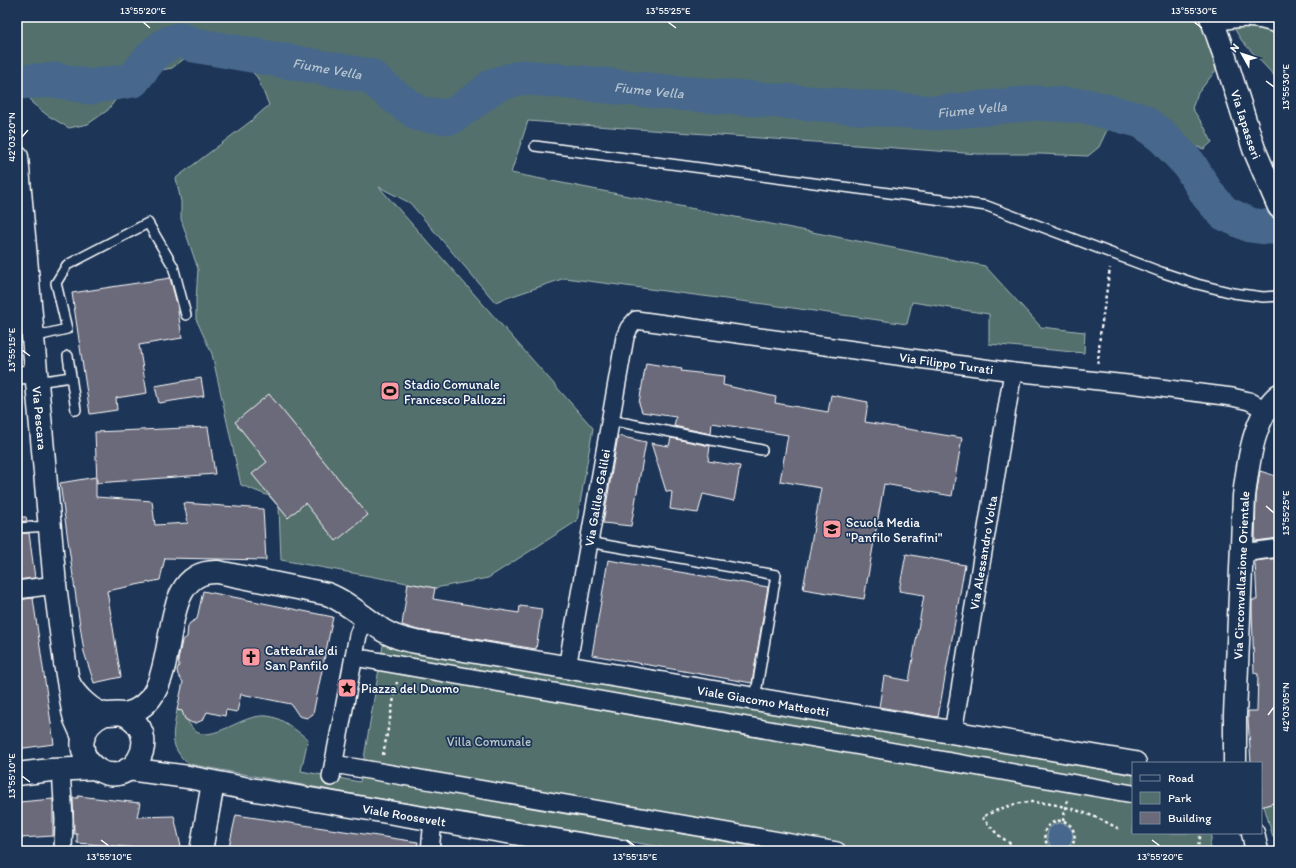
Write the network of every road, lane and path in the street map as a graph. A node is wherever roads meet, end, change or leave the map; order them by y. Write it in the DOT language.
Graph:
graph roads {
  1 [pos="1212,20"];
  2 [pos="1279,25"];
  3 [pos="535,146"];
  4 [pos="17,157"];
  5 [pos="1279,206"];
  6 [pos="1111,253"];
  7 [pos="1279,296"];
  8 [pos="186,315"];
  9 [pos="629,328"];
  10 [pos="33,337"];
  11 [pos="68,356"];
  12 [pos="1013,372"];
  13 [pos="30,377"];
  14 [pos="71,377"];
  15 [pos="1097,381"];
  16 [pos="1272,402"];
  17 [pos="76,410"];
  18 [pos="610,420"];
  19 [pos="762,450"];
  20 [pos="49,526"];
  21 [pos="17,528"];
  22 [pos="588,542"];
  23 [pos="1279,548"];
  24 [pos="1242,553"];
  25 [pos="55,586"];
  26 [pos="17,590"];
  27 [pos="366,619"];
  28 [pos="354,657"];
  29 [pos="400,665"];
  30 [pos="567,668"];
  31 [pos="68,678"];
  32 [pos="755,699"];
  33 [pos="114,714"];
  34 [pos="953,732"];
  35 [pos="83,739"];
  36 [pos="144,742"];
  37 [pos="1132,762"];
  38 [pos="1235,762"];
  39 [pos="95,768"];
  40 [pos="61,769"];
  41 [pos="128,769"];
  42 [pos="380,772"];
  43 [pos="23,773"];
  44 [pos="188,777"];
  45 [pos="213,783"];
  46 [pos="1132,794"];
  47 [pos="1065,808"];
  48 [pos="433,820"];
  49 [pos="1063,821"];
  50 [pos="1119,828"];
  51 [pos="1201,834"];
  52 [pos="1253,834"];
  53 [pos="63,851"];
  54 [pos="201,851"];
  55 [pos="430,851"];
  56 [pos="621,851"];
  57 [pos="837,851"];
  58 [pos="1020,851"];
  59 [pos="1056,851"];
  60 [pos="1063,851"];
  61 [pos="1197,851"];
  62 [pos="1257,851"];
  1 -- 2 [label="street"];
  1 -- 5 [label="street, Via Iapasseri"];
  3 -- 6 [label="lane"];
  4 -- 10 [label="street, Via Pescara"];
  6 -- 7 [label="lane"];
  6 -- 15 [label="path"];
  8 -- 10 [label="lane"];
  9 -- 12 [label="street, Via Filippo Turati"];
  9 -- 18 [label="street, Via Galileo Galilei"];
  10 -- 13 [label="street, Via Pescara"];
  11 -- 14 [label="lane"];
  12 -- 15 [label="street, Via Filippo Turati"];
  12 -- 34 [label="street, Via Alessandro Volta"];
  13 -- 14 [label="lane"];
  13 -- 20 [label="street, Via Pescara"];
  14 -- 17 [label="lane"];
  15 -- 16 [label="street, Via Filippo Turati"];
  16 -- 24 [label="street, Via Circonvallazione Orientale"];
  18 -- 19 [label="lane"];
  18 -- 22 [label="street, Via Galileo Galilei"];
  20 -- 21 [label="lane"];
  20 -- 25 [label="street, Via Pescara"];
  22 -- 30 [label="street, Via Galileo Galilei"];
  22 -- 32 [label="lane"];
  23 -- 24 [label="street"];
  24 -- 38 [label="street, Via Circonvallazione Orientale"];
  25 -- 26 [label="street"];
  25 -- 31 [label="street, Via Pescara"];
  27 -- 28 [label="street"];
  27 -- 30 [label="street, Viale Giacomo Matteotti"];
  27 -- 33 [label="street"];
  28 -- 29 [label="street"];
  28 -- 42 [label="street"];
  29 -- 42 [label="path"];
  29 -- 46 [label="street"];
  30 -- 32 [label="street, Viale Giacomo Matteotti"];
  31 -- 33 [label="street, Via Pescara"];
  31 -- 35 [label="street, Via Pescara"];
  32 -- 34 [label="street, Viale Giacomo Matteotti"];
  33 -- 35 [label="street"];
  33 -- 36 [label="street"];
  34 -- 37 [label="street, Viale Giacomo Matteotti"];
  35 -- 39 [label="street"];
  35 -- 43 [label="street"];
  36 -- 41 [label="street"];
  36 -- 44 [label="street, Viale Roosevelt"];
  39 -- 40 [label="street"];
  39 -- 41 [label="street"];
  40 -- 43 [label="street"];
  40 -- 53 [label="street"];
  41 -- 44 [label="street, Viale Roosevelt"];
  42 -- 57 [label="street"];
  44 -- 45 [label="street, Viale Roosevelt"];
  45 -- 48 [label="street, Viale Roosevelt"];
  45 -- 54 [label="street"];
  47 -- 49 [label="path"];
  47 -- 50 [label="path"];
  47 -- 58 [label="path"];
  48 -- 55 [label="street"];
  48 -- 56 [label="street, Viale Roosevelt"];
  49 -- 59 [label="path"];
  49 -- 60 [label="path"];
  51 -- 61 [label="path"];
  52 -- 62 [label="street"];
}
